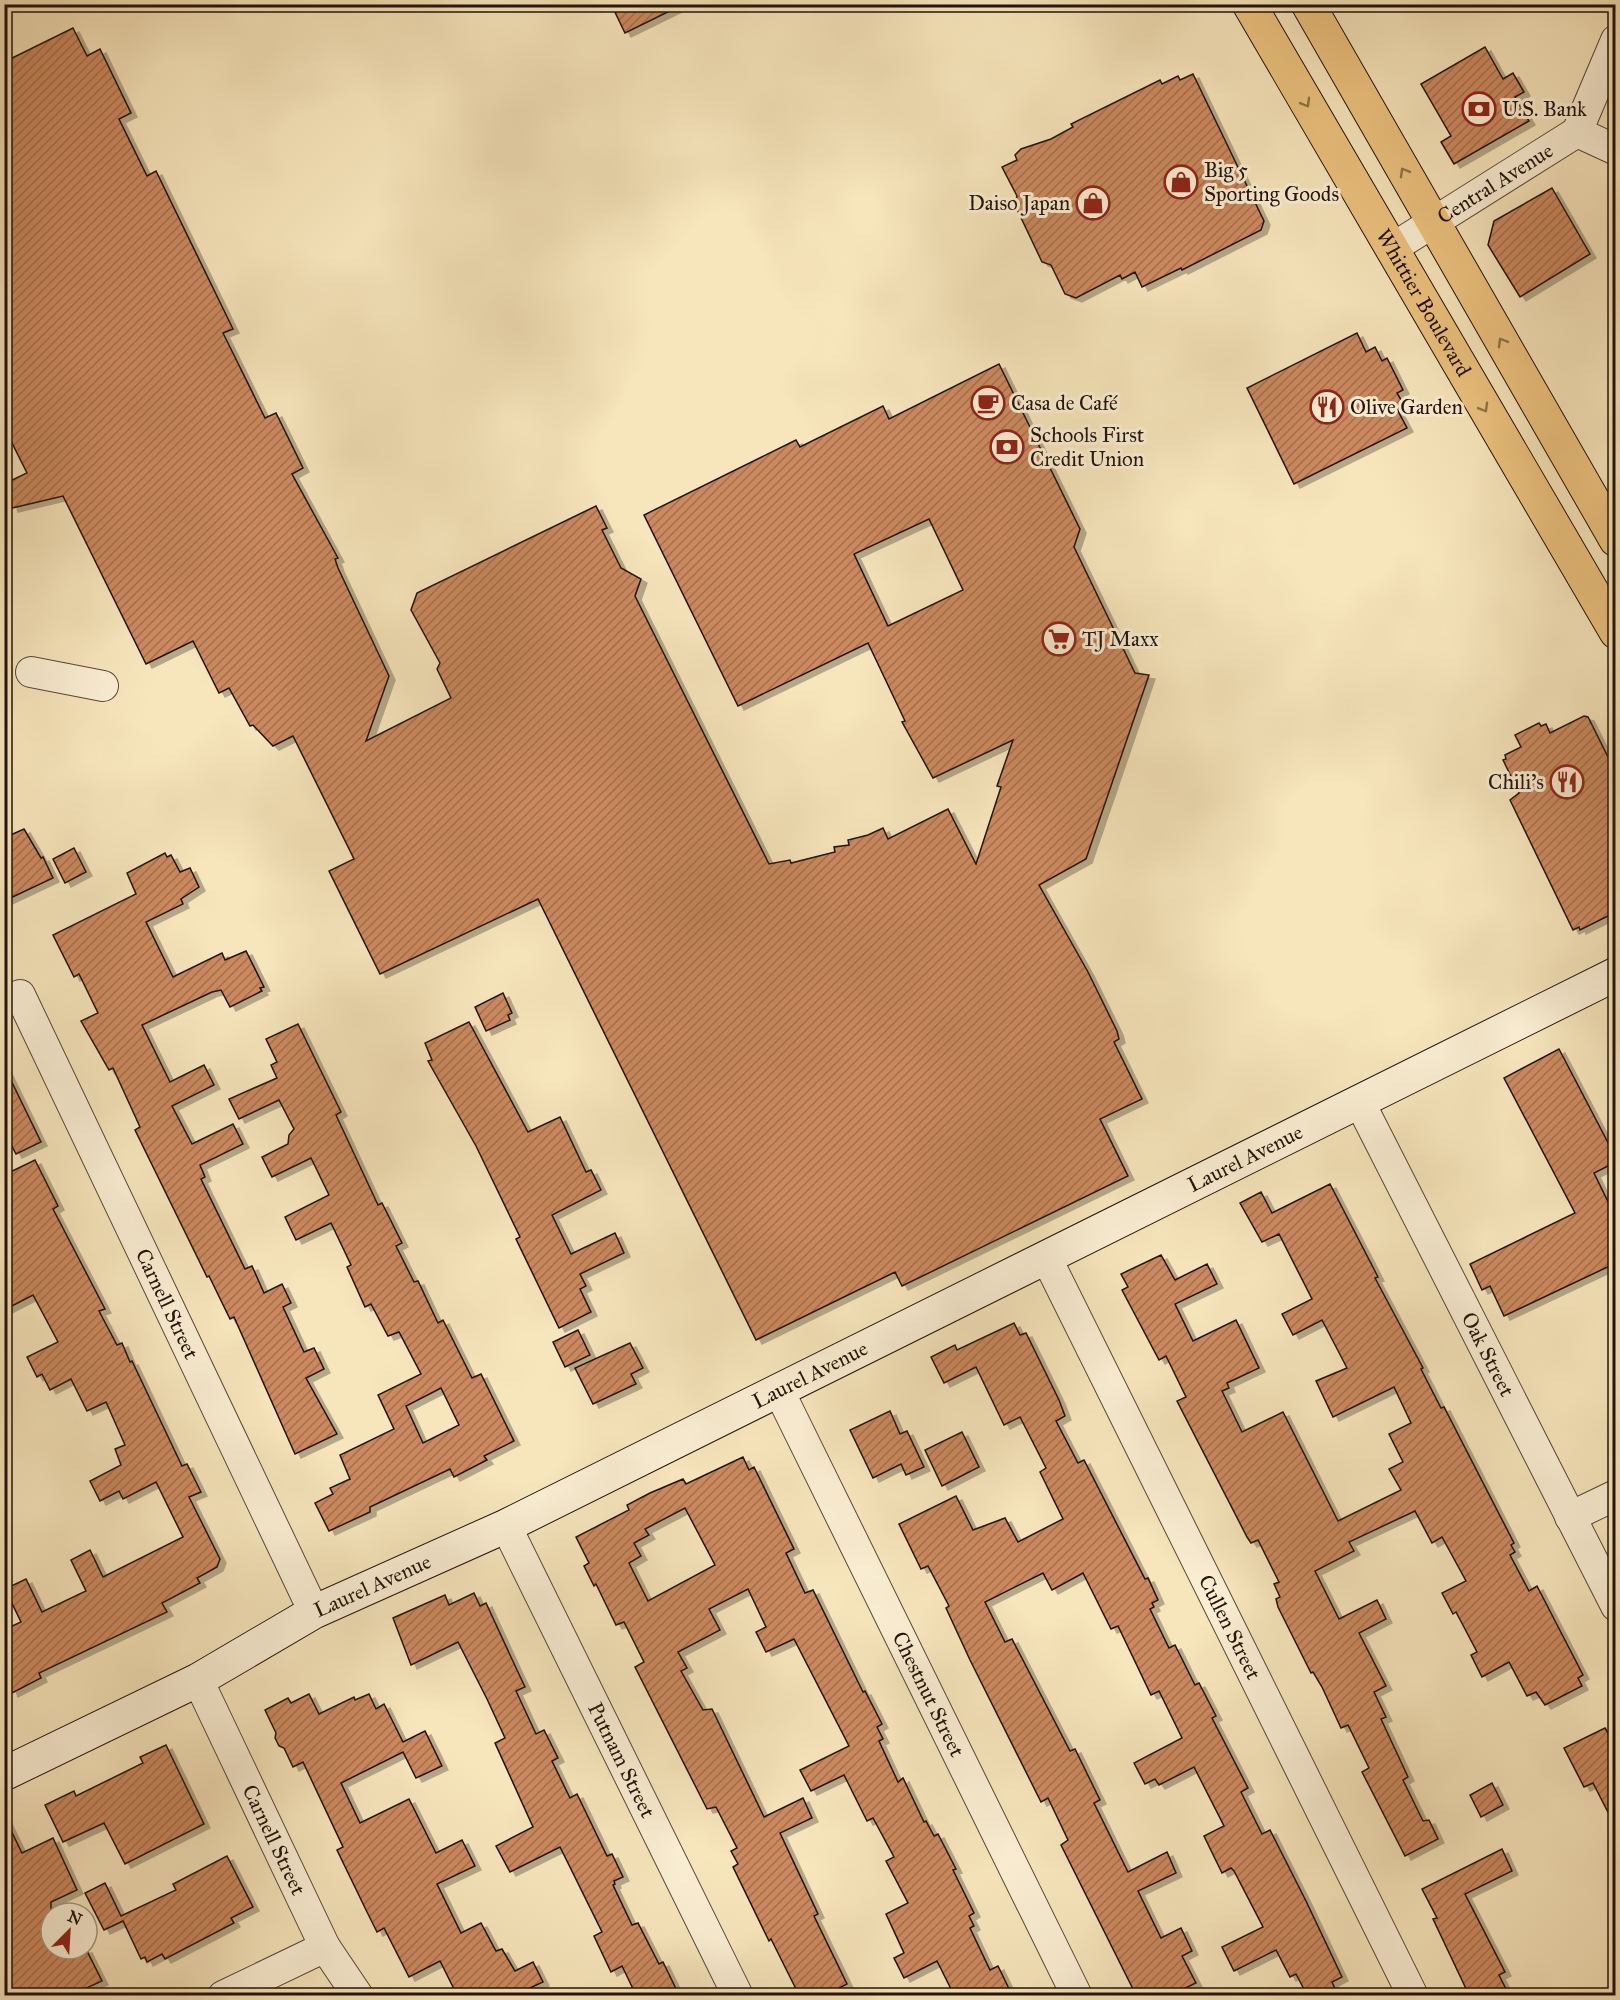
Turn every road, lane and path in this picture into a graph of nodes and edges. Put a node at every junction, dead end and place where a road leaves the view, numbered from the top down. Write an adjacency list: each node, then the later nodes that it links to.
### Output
1 (1249, 4): 7 (main road, Whittier Boulevard, one-way to 7)
2 (1308, 4): 6 (main road, one-way to 2)
3 (1616, 40): 4 (street, Central Avenue)
4 (1577, 132): 5 (street); 6 (street, Central Avenue)
5 (1616, 150)
6 (1433, 223): 7 (street, Central Avenue); 8 (main road, one-way to 6)
7 (1391, 249): 9 (main road, Whittier Boulevard, one-way to 9)
8 (1616, 540)
9 (1616, 632)
10 (31, 672): 11 (street)
11 (103, 686)
12 (1616, 974): 14 (street, Laurel Avenue)
13 (12, 999): 21 (street, Carnell Street)
14 (1360, 1103): 15 (street, Laurel Avenue); 18 (street, Oak Street)
15 (1047, 1259): 16 (street, Laurel Avenue); 29 (street, Cullen Street)
16 (779, 1390): 19 (street, Laurel Avenue); 28 (street, Chestnut Street)
17 (1616, 1495): 18 (street)
18 (1570, 1517): 20 (street, Oak Street)
19 (506, 1526): 21 (street, Laurel Avenue); 27 (street, Putnam Street)
20 (1616, 1606)
21 (314, 1612): 22 (street, Laurel Avenue)
22 (198, 1680): 23 (street, Laurel Avenue); 24 (street, Carnell Street)
23 (4, 1774)
24 (325, 1947): 25 (street); 26 (street, Carnell Street)
25 (223, 1995)
26 (358, 1995)
27 (738, 1995)
28 (1077, 1995)
29 (1413, 1995)

